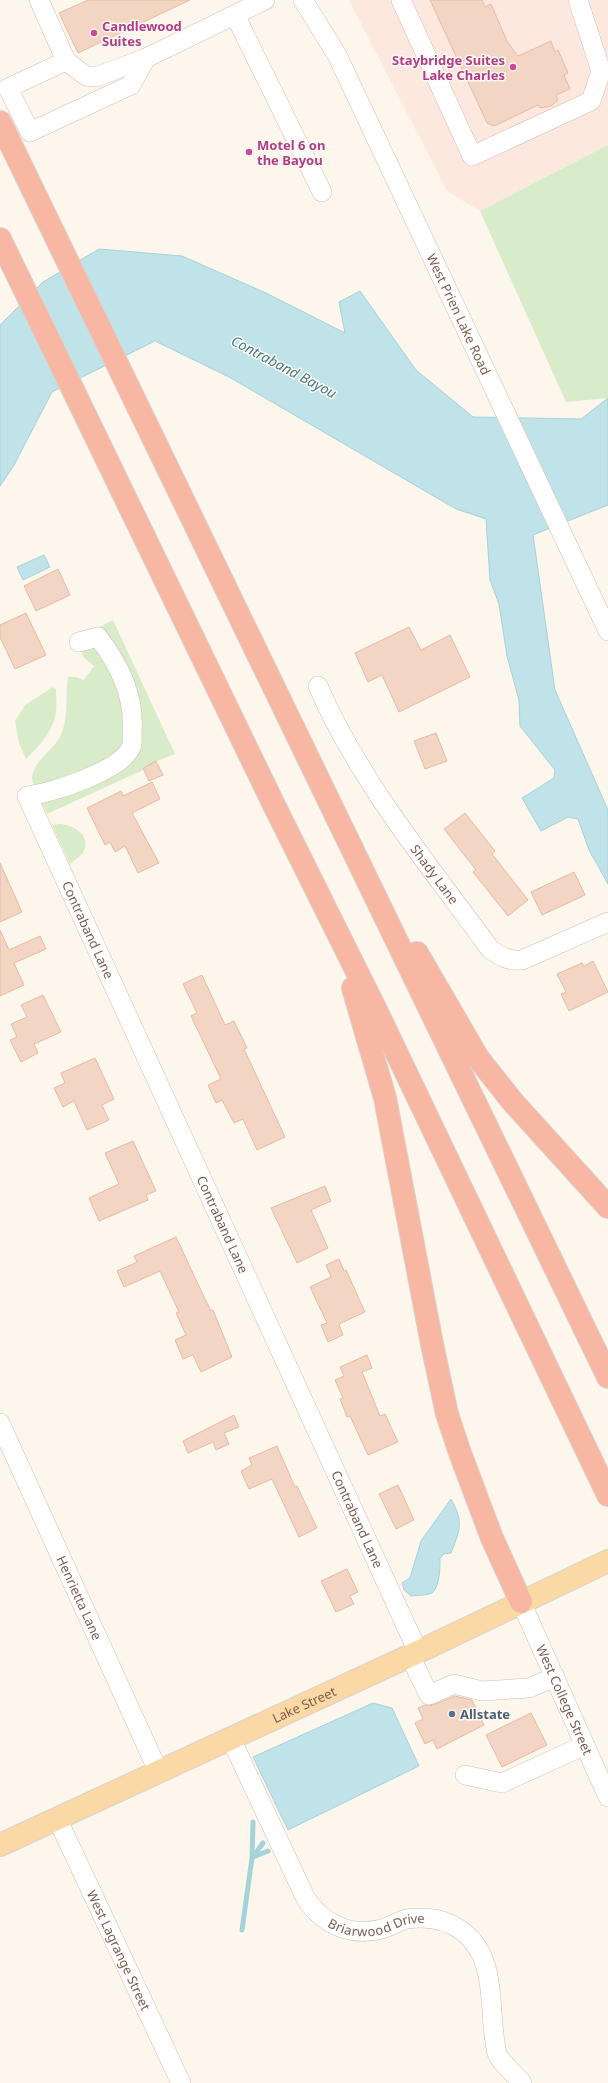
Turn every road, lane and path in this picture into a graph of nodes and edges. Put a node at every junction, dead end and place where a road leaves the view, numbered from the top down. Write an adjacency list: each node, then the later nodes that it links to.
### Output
1 (39, 0): 8 (street)
2 (265, 0): 6 (street)
3 (304, 0): 12 (street, West Prien Lake Road)
4 (401, 0): 5 (street)
5 (578, 0)
6 (234, 15): 7 (street); 10 (street)
7 (146, 58): 8 (street); 8 (street)
8 (66, 61)
9 (0, 122): 15 (highway)
10 (322, 192)
11 (0, 239): 16 (highway)
12 (608, 631)
13 (79, 642): 24 (street, Contraband Lane)
14 (318, 686): 17 (street, Shady Lane)
15 (343, 831): 18 (highway); 19 (highway)
16 (325, 907): 21 (highway); 23 (highway)
17 (608, 922)
18 (608, 1207)
19 (608, 1377)
20 (0, 1423): 28 (street, Henrietta Lane)
21 (603, 1485)
22 (608, 1561): 23 (main road, Lake Street)
23 (521, 1602): 24 (main road, Lake Street); 25 (street, West College Street)
24 (414, 1654): 25 (street, Contraband Lane); 26 (main road, Lake Street)
25 (555, 1677): 27 (street, West College Street)
26 (231, 1739): 28 (main road, Lake Street); 34 (street, Briarwood Drive)
27 (585, 1745): 29 (street); 30 (street, West College Street)
28 (159, 1773): 31 (main road, Lake Street)
29 (465, 1775)
30 (608, 1797)
31 (57, 1818): 32 (main road, Lake Street); 33 (street, West Lagrange Street)
32 (0, 1845)
33 (181, 2083)
34 (522, 2083)

